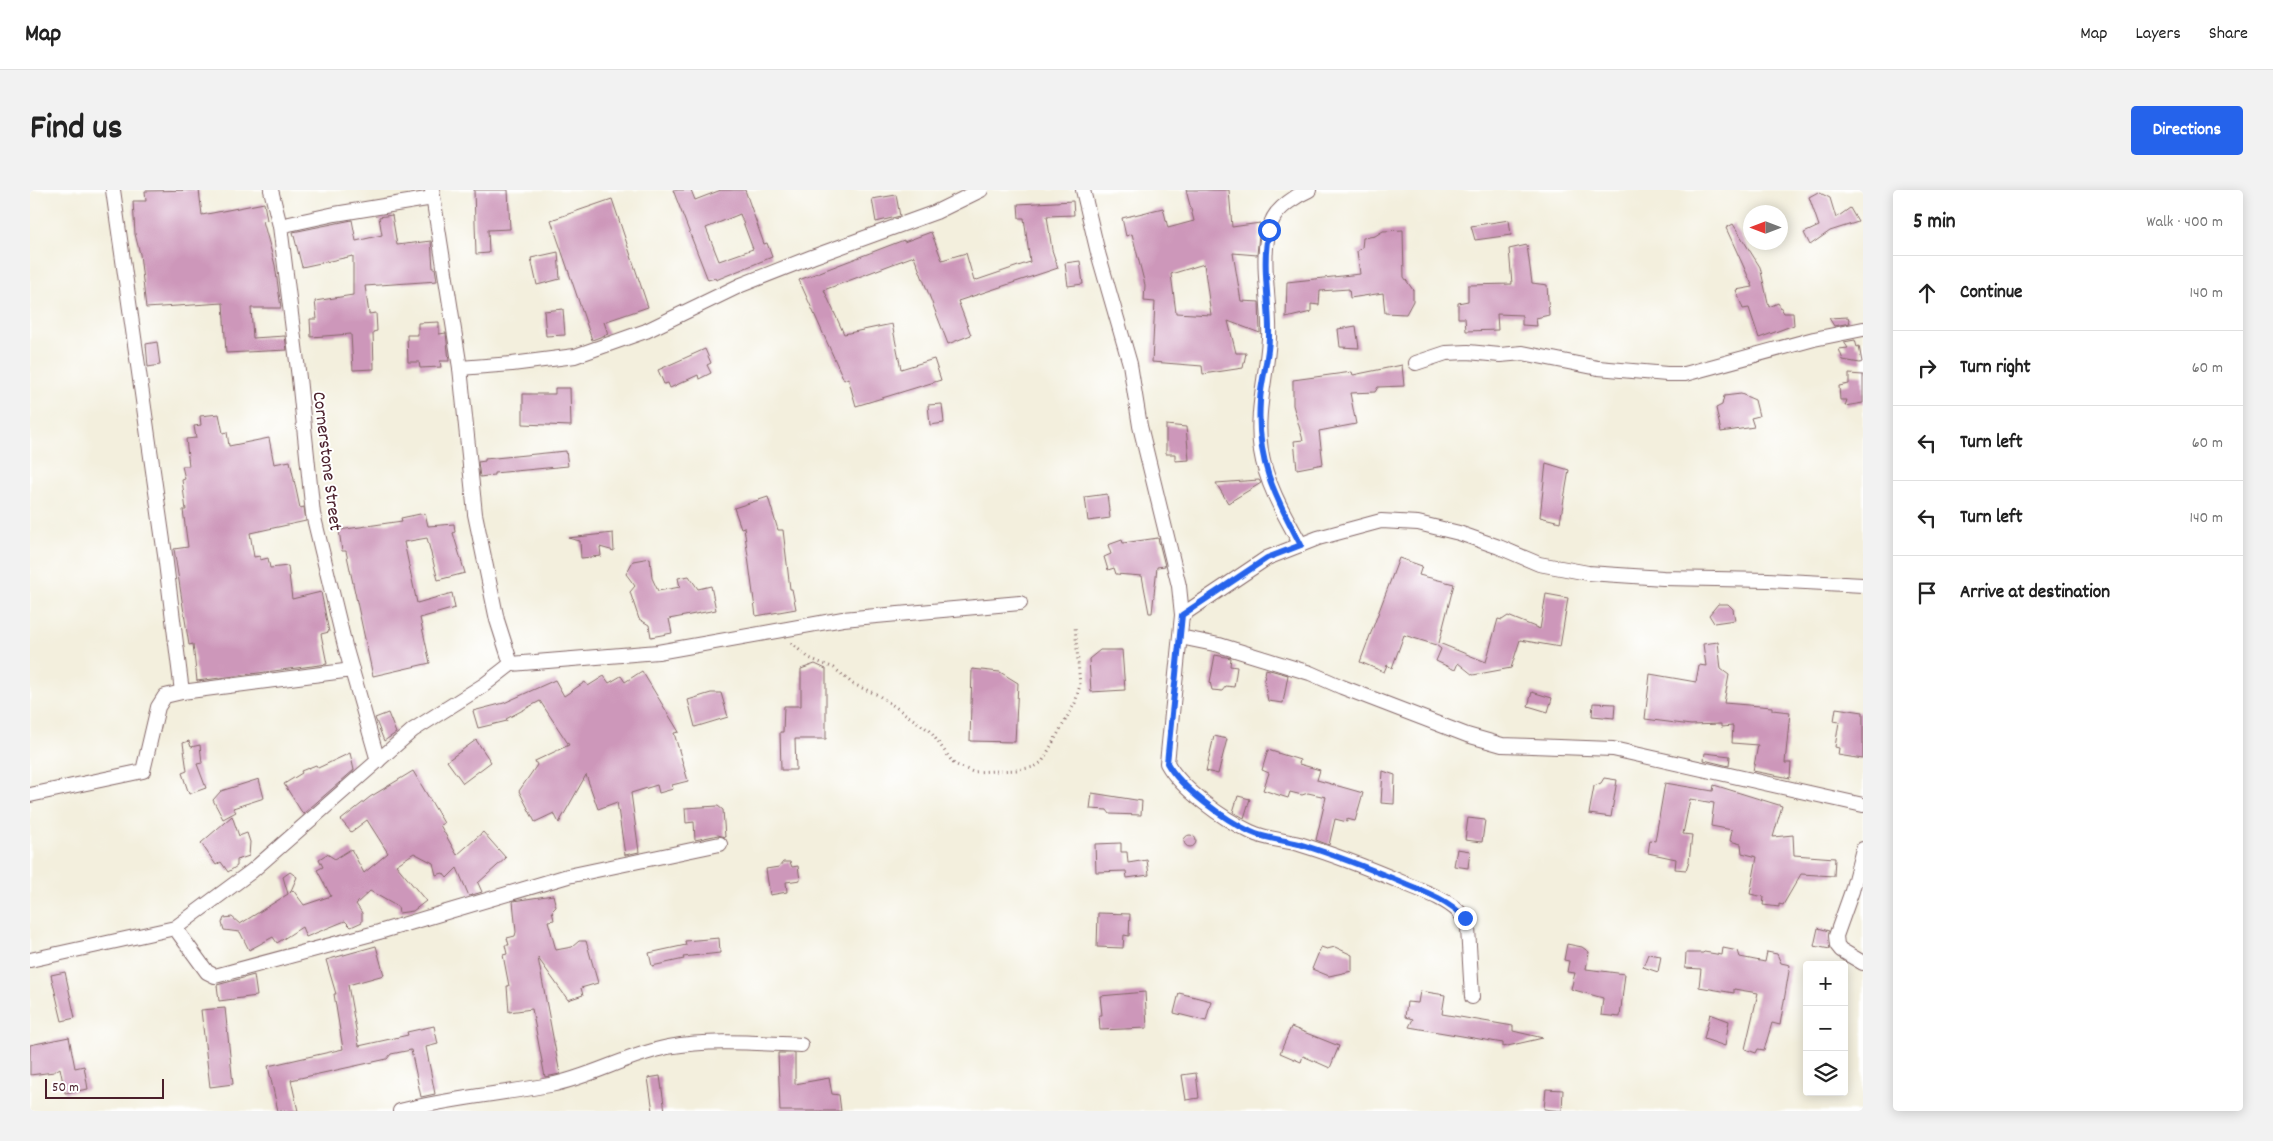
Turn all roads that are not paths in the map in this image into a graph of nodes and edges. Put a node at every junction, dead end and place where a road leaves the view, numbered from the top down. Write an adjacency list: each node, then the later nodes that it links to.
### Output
1 (113, 190): 18 (street)
2 (272, 190): 7 (street, Cornerstone Street)
3 (1083, 190): 14 (street)
4 (1309, 190): 11 (street)
5 (978, 191): 10 (street)
6 (432, 194): 7 (street); 10 (street)
7 (280, 226): 17 (street, Cornerstone Street)
8 (1863, 329): 9 (street)
9 (1416, 363)
10 (460, 368): 16 (street)
11 (1301, 545): 12 (street); 14 (street)
12 (1863, 585)
13 (1020, 603): 16 (street)
14 (1182, 615): 15 (street)
15 (1180, 637): 21 (street); 27 (street)
16 (511, 664): 19 (street)
17 (352, 670): 18 (street); 19 (street, Cornerstone Street)
18 (182, 692): 20 (street)
19 (378, 761): 24 (street)
20 (30, 795)
21 (1863, 805)
22 (720, 844): 24 (street)
23 (1863, 849): 26 (street)
24 (174, 928): 25 (street)
25 (30, 960)
26 (1863, 963)
27 (1472, 996)
28 (800, 1045): 29 (street)
29 (400, 1111)

